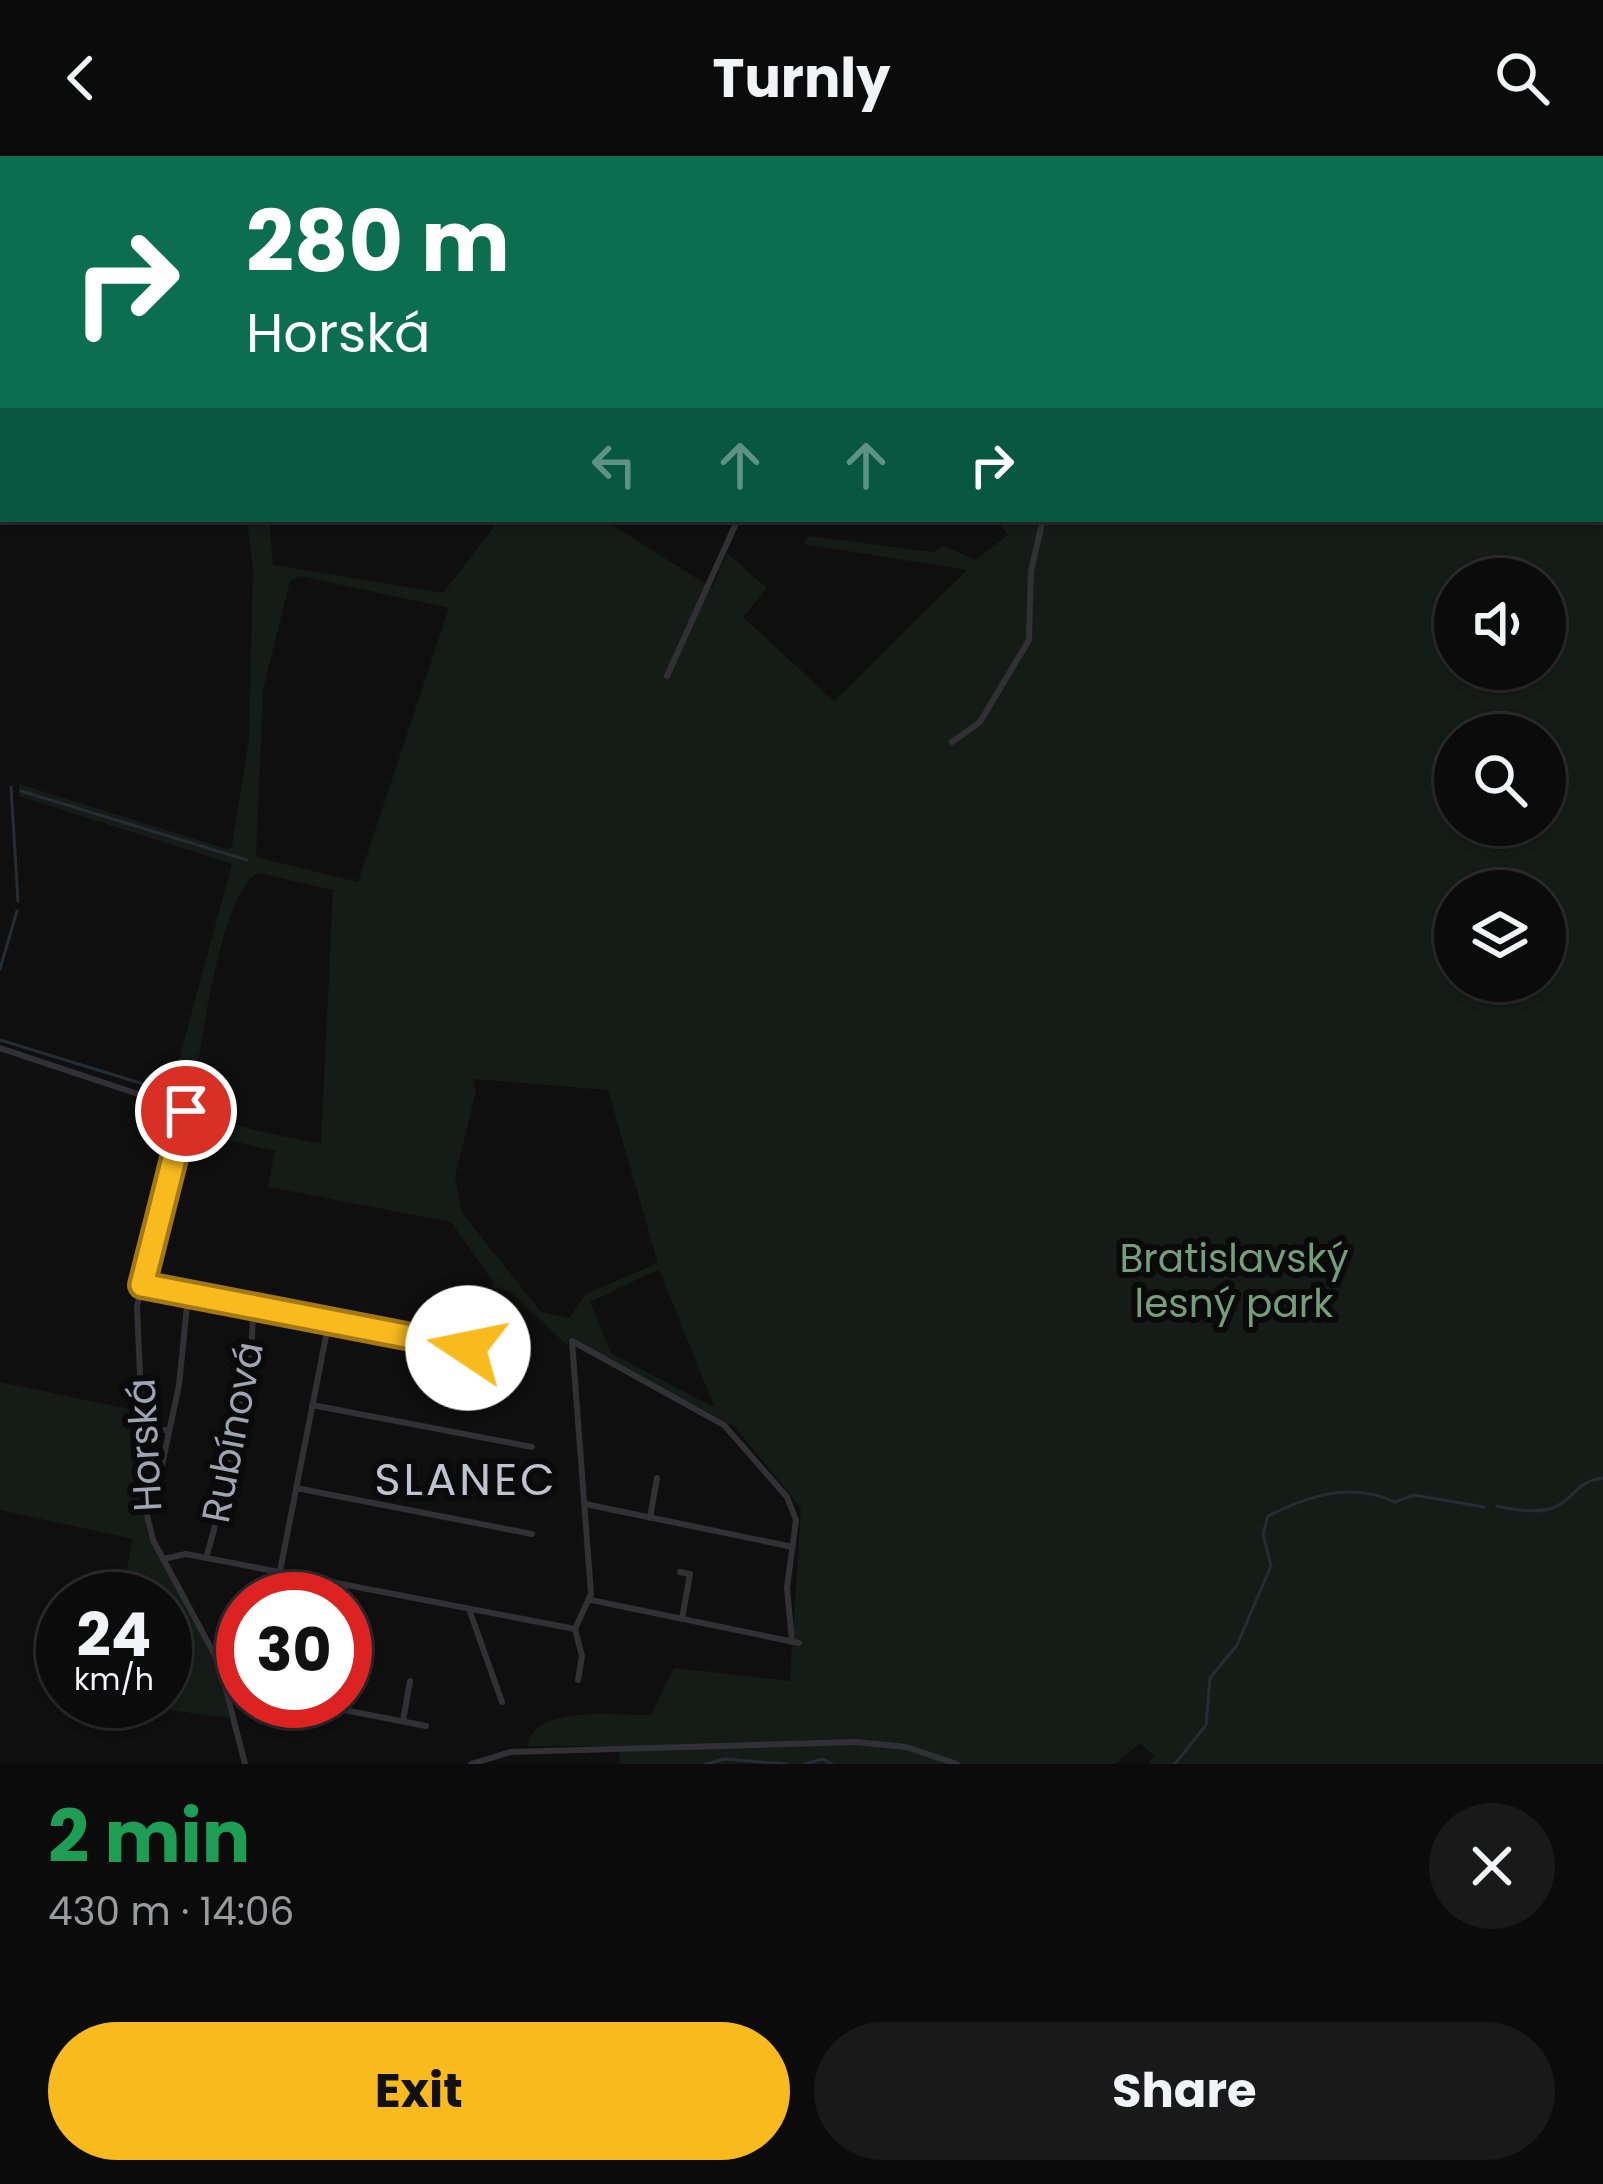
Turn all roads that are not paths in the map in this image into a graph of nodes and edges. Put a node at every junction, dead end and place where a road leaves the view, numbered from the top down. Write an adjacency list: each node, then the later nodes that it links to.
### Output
1 (737, 522): 3 (street)
2 (1042, 522): 4 (street)
3 (667, 676)
4 (952, 742)
5 (0, 1048): 6 (street, Horská)
6 (142, 1285): 7 (street); 13 (street, Horská)
7 (189, 1294): 8 (street); 12 (street)
8 (253, 1306): 9 (street); 22 (street, Rubínová)
9 (329, 1322): 10 (street); 11 (street)
10 (514, 1357)
11 (312, 1405): 14 (street); 17 (street)
12 (168, 1430): 13 (street); 15 (street)
13 (143, 1431): 23 (street, Horská)
14 (532, 1448)
15 (160, 1475)
16 (657, 1478): 19 (street)
17 (296, 1488): 20 (street); 24 (street)
18 (585, 1504): 19 (street); 21 (street); 27 (street)
19 (650, 1518): 21 (street)
20 (532, 1534)
21 (793, 1547): 29 (street)
22 (206, 1558): 23 (street); 24 (street)
23 (163, 1559): 37 (street, Horská)
24 (280, 1572)
25 (680, 1573): 29 (street)
26 (372, 1590): 28 (street)
27 (591, 1600): 29 (street); 30 (street)
28 (468, 1608): 30 (street); 33 (street)
29 (682, 1619)
30 (575, 1629): 31 (street)
31 (578, 1680)
32 (410, 1681): 35 (street)
33 (502, 1702)
34 (372, 1713): 35 (street)
35 (403, 1721): 36 (street)
36 (426, 1726)
37 (244, 1764)
38 (471, 1764): 39 (street)
39 (956, 1764)

